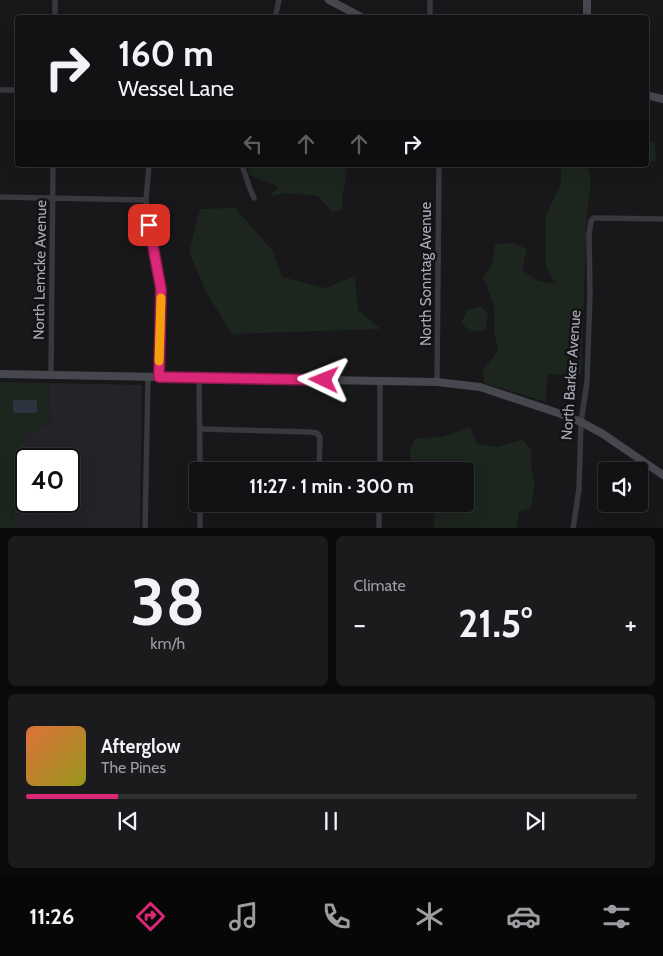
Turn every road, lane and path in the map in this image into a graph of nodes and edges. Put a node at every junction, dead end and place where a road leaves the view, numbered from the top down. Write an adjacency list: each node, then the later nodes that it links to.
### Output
1 (55, 0): 6 (street)
2 (279, 0): 7 (street)
3 (329, 0): 8 (street)
4 (430, 0): 9 (street)
5 (587, 0): 10 (street)
6 (55, 15)
7 (276, 15)
8 (357, 15)
9 (430, 15)
10 (587, 15)
11 (0, 90): 12 (street)
12 (15, 90)
13 (649, 96): 14 (street)
14 (663, 99)
15 (53, 167): 20 (street, North Lemcke Avenue)
16 (149, 167): 22 (street)
17 (243, 167): 21 (street)
18 (439, 167): 30 (street, North Sonntag Avenue)
19 (0, 197): 20 (street)
20 (53, 198): 22 (street); 25 (street, North Lemcke Avenue)
21 (254, 198)
22 (146, 200): 27 (street)
23 (663, 218): 31 (street, North Barker Avenue)
24 (0, 374): 25 (street)
25 (51, 375): 26 (street)
26 (148, 377): 27 (street); 39 (street)
27 (159, 377): 28 (street)
28 (199, 378): 29 (street); 32 (street)
29 (380, 381): 30 (street); 35 (street)
30 (437, 382): 31 (street)
31 (581, 422): 36 (street); 42 (street, North Barker Avenue)
32 (200, 430): 33 (street); 34 (street)
33 (200, 462)
34 (319, 462)
35 (380, 462)
36 (663, 475)
37 (200, 512): 40 (street)
38 (379, 512): 41 (street)
39 (145, 528)
40 (200, 528)
41 (379, 528)
42 (573, 528)

